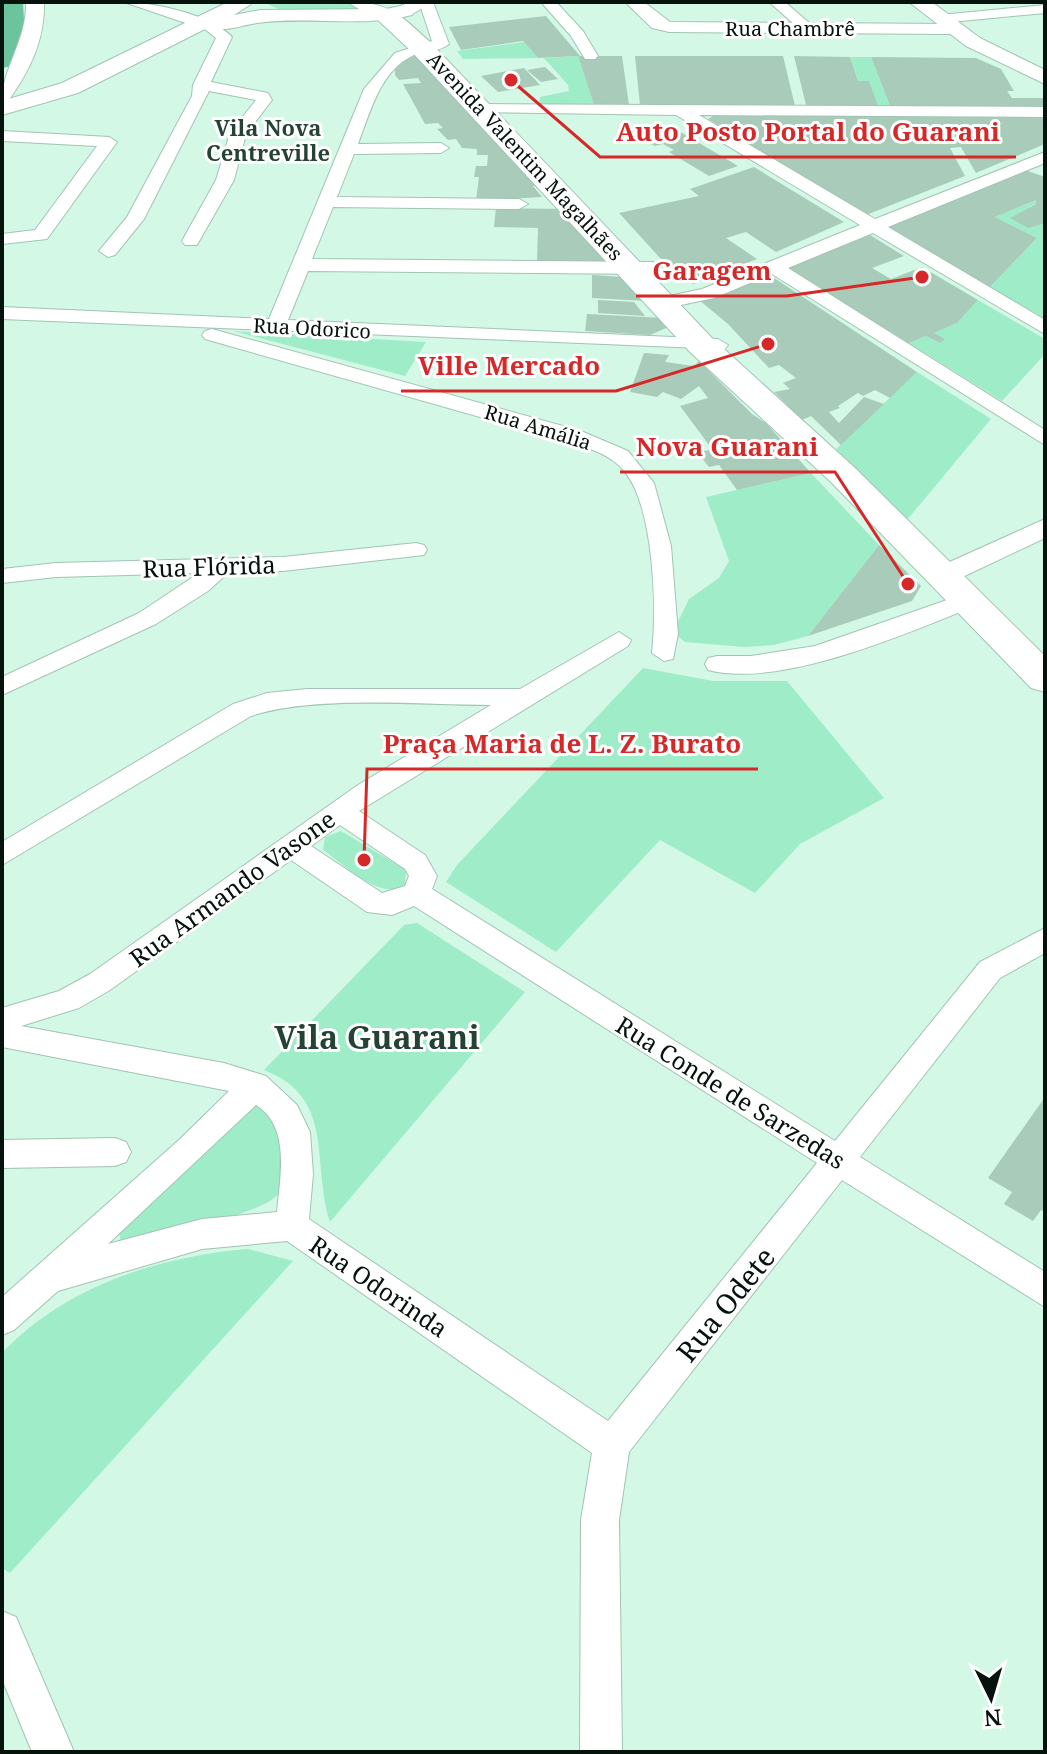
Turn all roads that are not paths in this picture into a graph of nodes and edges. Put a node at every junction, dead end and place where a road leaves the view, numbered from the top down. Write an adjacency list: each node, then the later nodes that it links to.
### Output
1 (35, 2): 20 (street)
2 (131, 2): 14 (street)
3 (244, 2): 14 (main road)
4 (251, 2): 12 (main road)
5 (358, 2): 10 (main road, Avenida Valentim Magalhães)
6 (548, 2): 17 (street)
7 (634, 2): 15 (street, Rua Chambrê)
8 (776, 2): 15 (street)
9 (919, 2): 13 (main road)
10 (405, 7): 12 (main road); 16 (main road, Avenida Valentim Magalhães); 16 (street)
11 (1045, 9): 13 (street)
12 (272, 15): 14 (main road)
13 (947, 24): 15 (street, Rua Chambrê); 18 (main road)
14 (202, 25): 19 (street); 21 (main road)
15 (807, 28)
16 (431, 45): 22 (main road, Avenida Valentim Magalhães); 27 (street)
17 (590, 56)
18 (1045, 78)
19 (201, 85): 33 (street); 34 (street)
20 (2, 96)
21 (2, 108)
22 (492, 109): 23 (street); 37 (main road, Avenida Valentim Magalhães)
23 (679, 109): 24 (street); 31 (street)
24 (1045, 112)
25 (2, 136): 32 (street)
26 (441, 148): 27 (street)
27 (351, 149): 29 (street)
28 (1042, 161): 31 (street)
29 (329, 202): 30 (street); 35 (street)
30 (519, 204)
31 (873, 227): 36 (street); 42 (street)
32 (2, 239)
33 (191, 241)
34 (108, 251)
35 (302, 265): 37 (street); 41 (street)
36 (774, 267): 38 (street); 44 (street)
37 (642, 268): 38 (main road, Avenida Valentim Magalhães)
38 (672, 302): 43 (main road, Avenida Valentim Magalhães)
39 (2, 313): 40 (street, Rua Odorico)
40 (161, 320): 41 (street, Rua Odorico); 51 (street, Rua Amália)
41 (276, 326): 43 (street, Rua Odorico)
42 (1045, 328)
43 (709, 345): 49 (main road, Avenida Valentim Magalhães)
44 (1045, 439)
45 (1045, 527): 49 (street)
46 (416, 550): 47 (street, Rua Flórida)
47 (219, 568): 48 (street, Rua Flórida); 54 (street)
48 (2, 576)
49 (956, 588): 52 (street); 53 (main road, Avenida Valentim Magalhães)
50 (619, 640): 55 (street, Rua Armando Vasone)
51 (664, 653)
52 (717, 664)
53 (1045, 679)
54 (2, 687)
55 (524, 697): 56 (street, Rua Armando Vasone); 58 (street)
56 (339, 811): 57 (street, Rua Armando Vasone); 59 (street)
57 (291, 846): 59 (street); 61 (street, Rua Armando Vasone)
58 (2, 855)
59 (416, 893): 66 (street, Rua Conde de Sarzedas)
60 (1045, 939): 66 (street, Rua Odete)
61 (2, 1020)
62 (2, 1035): 63 (street, Rua Odorinda)
63 (255, 1085): 67 (street, Rua Odorinda); 68 (street)
64 (115, 1152): 65 (street)
65 (2, 1154)
66 (839, 1161): 69 (street, Rua Conde de Sarzedas); 71 (street, Rua Odete)
67 (292, 1226): 68 (street); 71 (street, Rua Odorinda)
68 (48, 1280): 70 (street)
69 (1045, 1291)
70 (2, 1319)
71 (612, 1445): 74 (street, Rua Odete)
72 (2, 1631): 73 (street)
73 (53, 1752)
74 (601, 1752)

